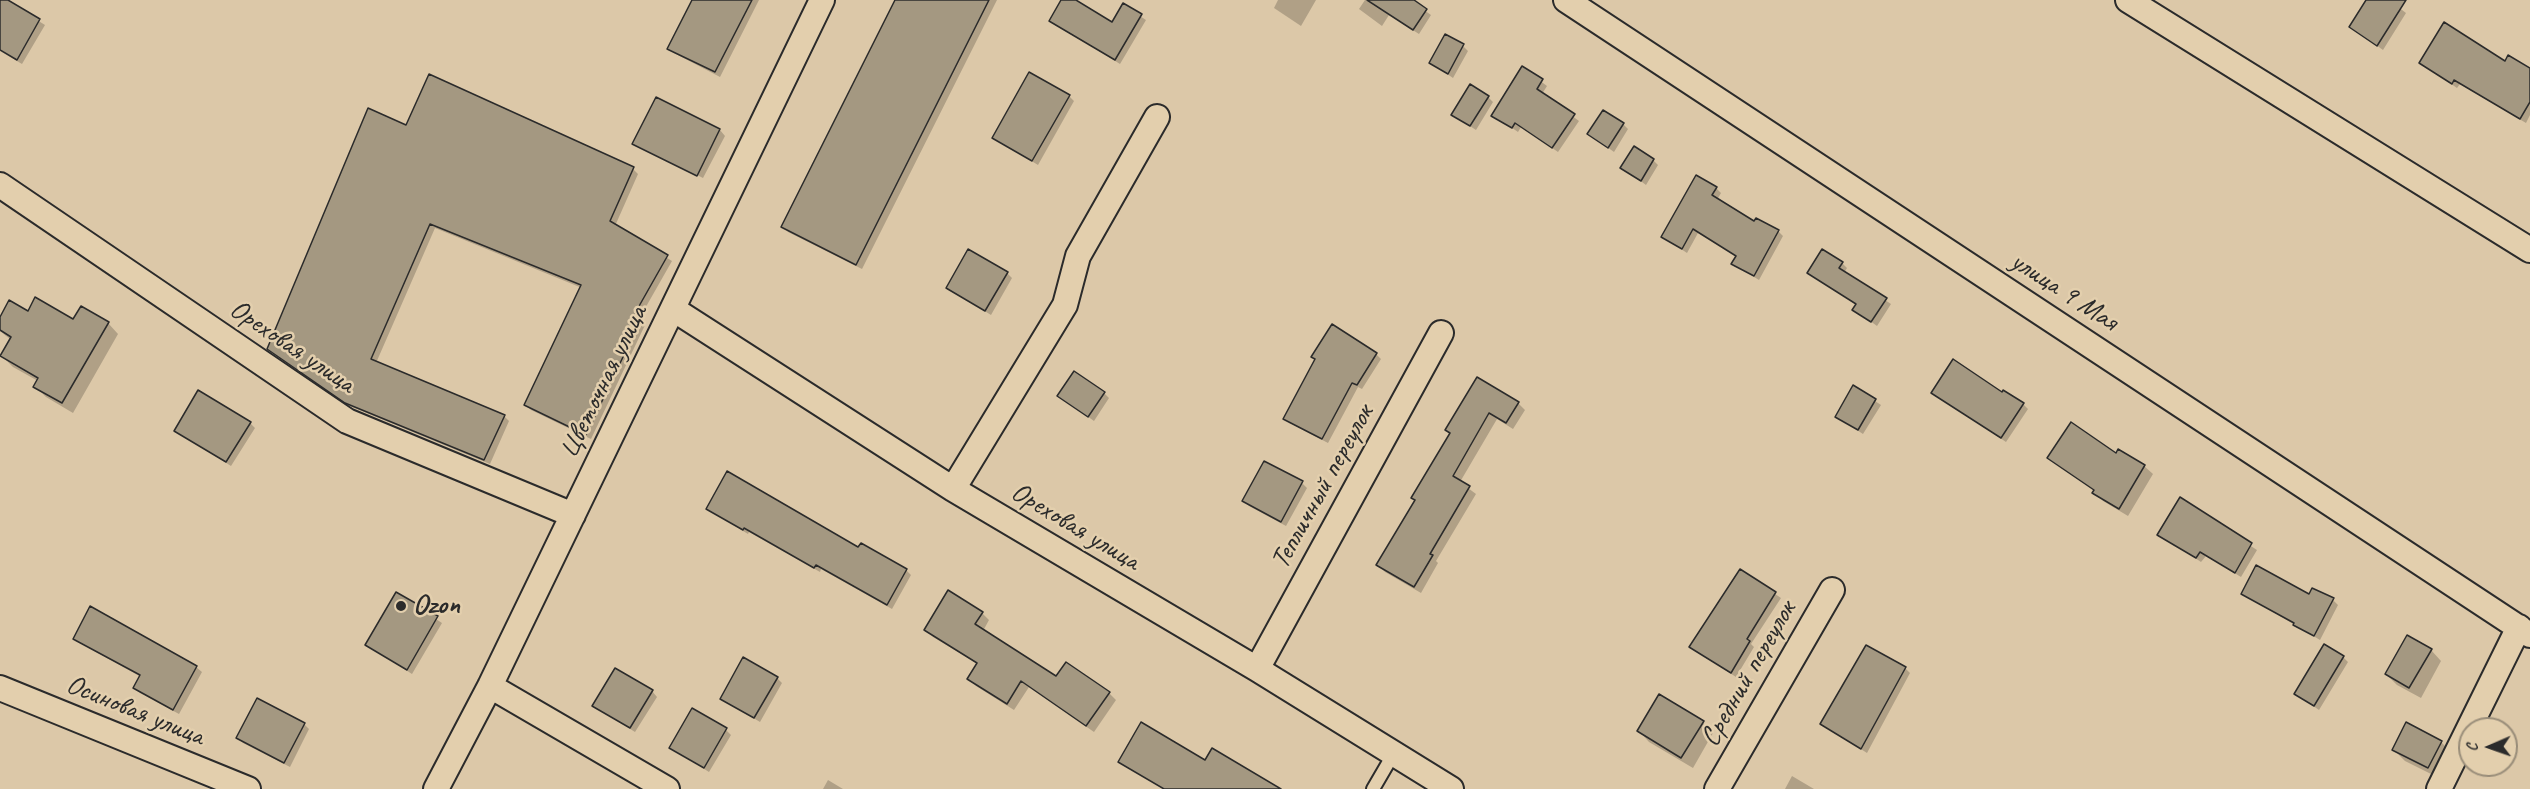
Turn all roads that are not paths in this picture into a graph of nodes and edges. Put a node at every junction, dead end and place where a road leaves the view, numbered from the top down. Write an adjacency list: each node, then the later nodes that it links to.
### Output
1 (822, 0): 7 (street, Цветочная улица)
2 (1566, 0): 12 (street, улица 9 Мая)
3 (2128, 0): 6 (street)
4 (1157, 117): 9 (street)
5 (0, 185): 10 (street, Ореховая улица)
6 (2530, 250)
7 (673, 309): 9 (street, Ореховая улица); 10 (street, Цветочная улица)
8 (1441, 333): 13 (street, Тепличный переулок)
9 (952, 489): 13 (street, Ореховая улица)
10 (573, 515): 14 (street, Цветочная улица)
11 (1832, 590): 22 (street, Средний переулок)
12 (2524, 631): 23 (street)
13 (1257, 669): 16 (street, Ореховая улица)
14 (490, 686): 18 (street, Цветочная улица); 19 (street)
15 (0, 688): 17 (street, Осиновая улица)
16 (1394, 753): 20 (lane); 21 (street, Ореховая улица)
17 (248, 789)
18 (436, 789)
19 (667, 789)
20 (1373, 789)
21 (1451, 789)
22 (1717, 789)
23 (2439, 789)

